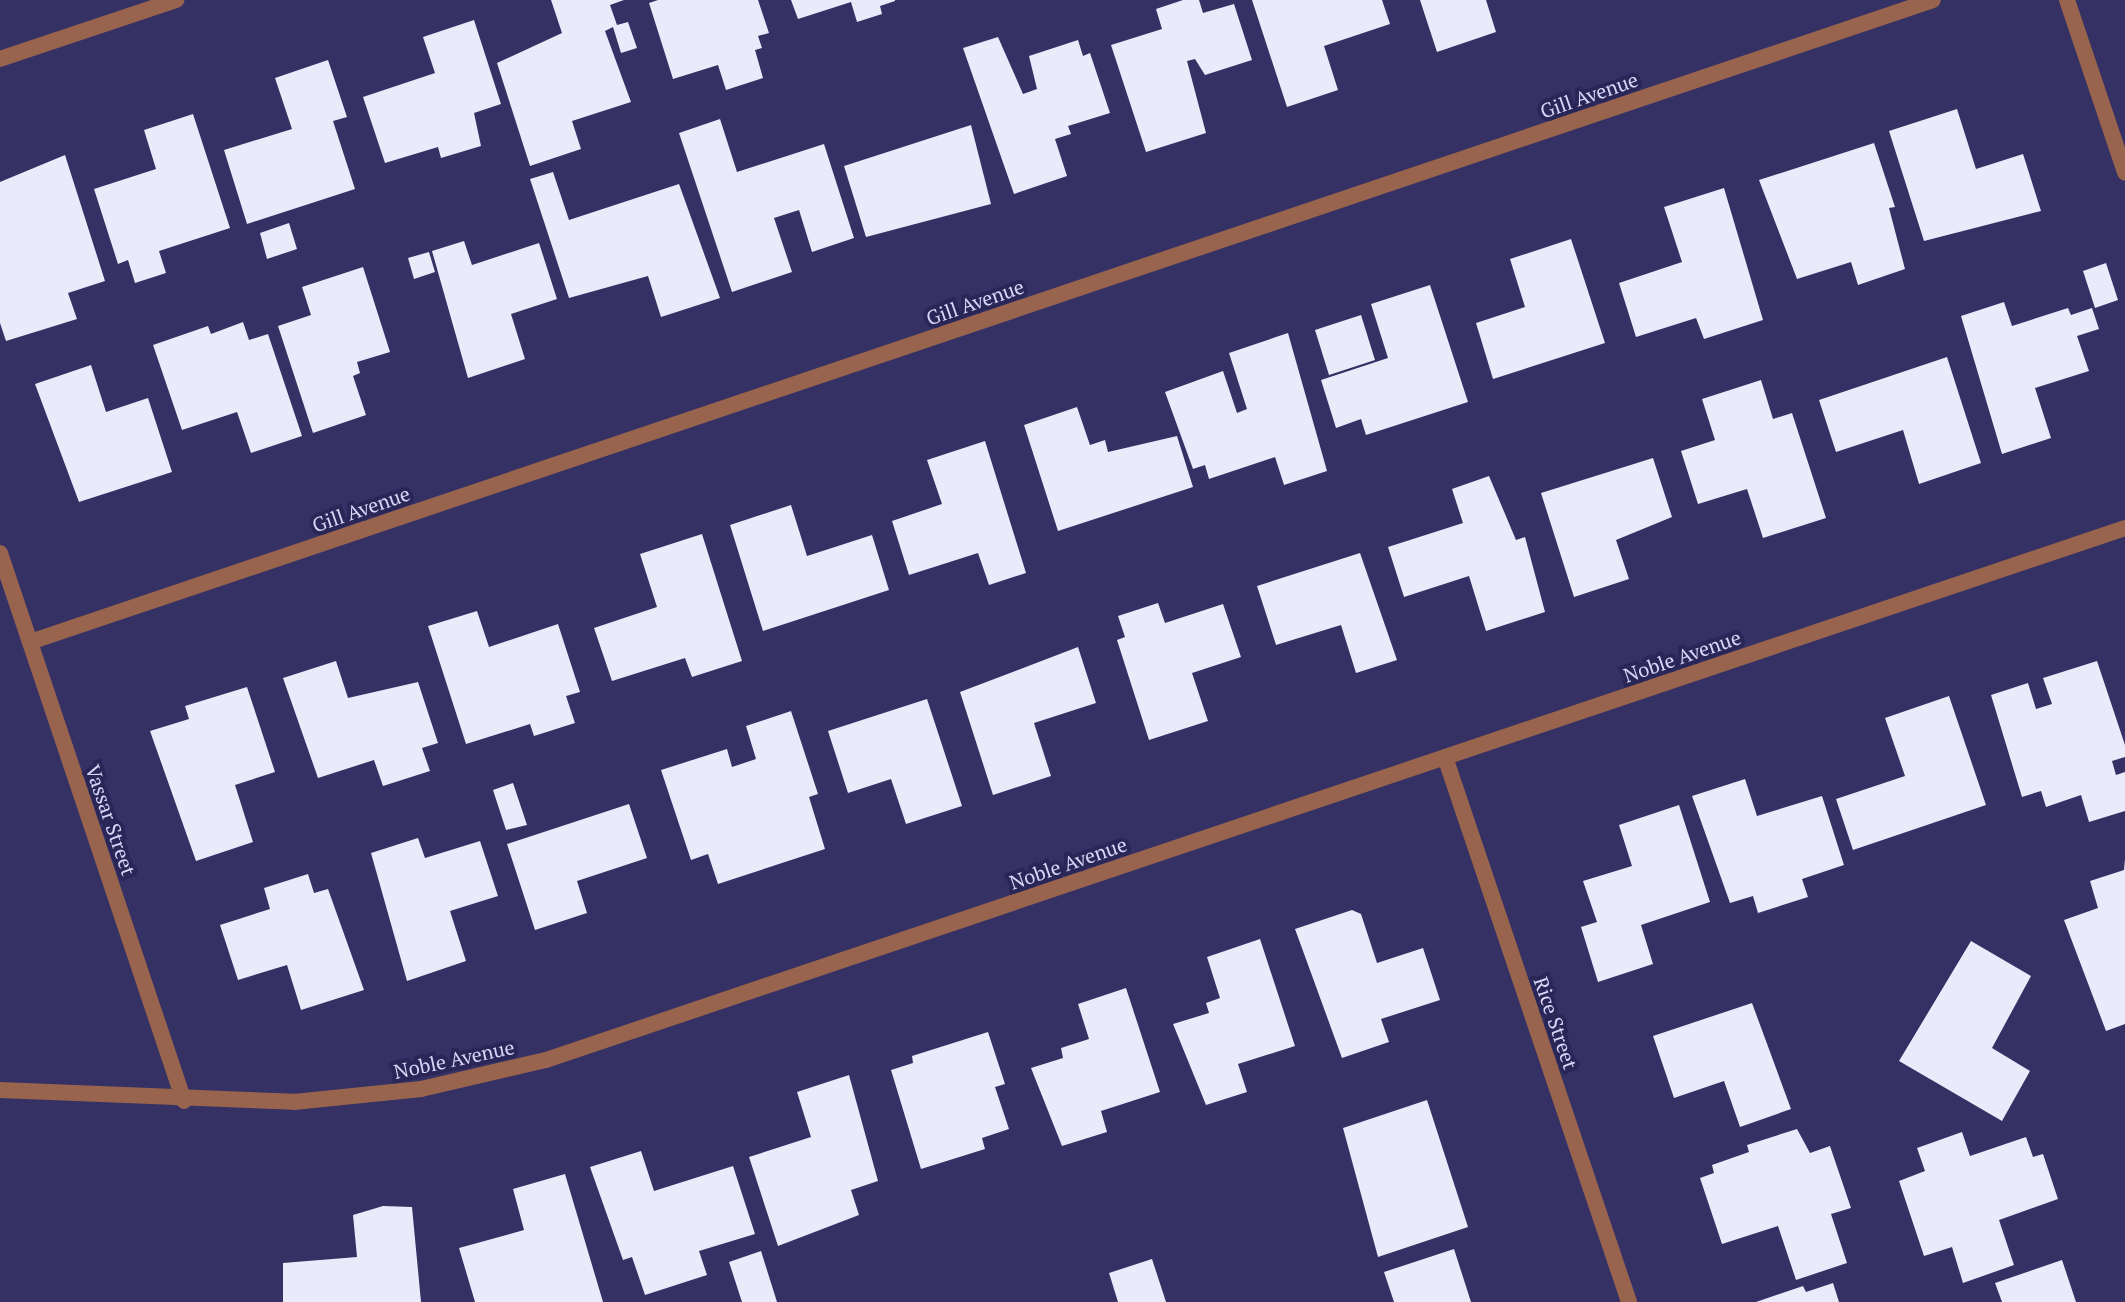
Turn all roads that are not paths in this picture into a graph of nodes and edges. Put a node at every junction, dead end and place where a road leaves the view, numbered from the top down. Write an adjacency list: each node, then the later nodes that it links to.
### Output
1 (176, 0): 4 (street)
2 (1933, 0): 8 (street, Gill Avenue)
3 (2067, 0): 5 (street)
4 (0, 59)
5 (2125, 172)
6 (2125, 528): 9 (street, Noble Avenue)
7 (0, 553): 8 (street, Vassar Street)
8 (30, 642): 11 (street, Vassar Street)
9 (1445, 757): 11 (street, Noble Avenue); 12 (street, Rice Street)
10 (0, 1090): 11 (street, Noble Avenue)
11 (184, 1101)
12 (1629, 1302)

